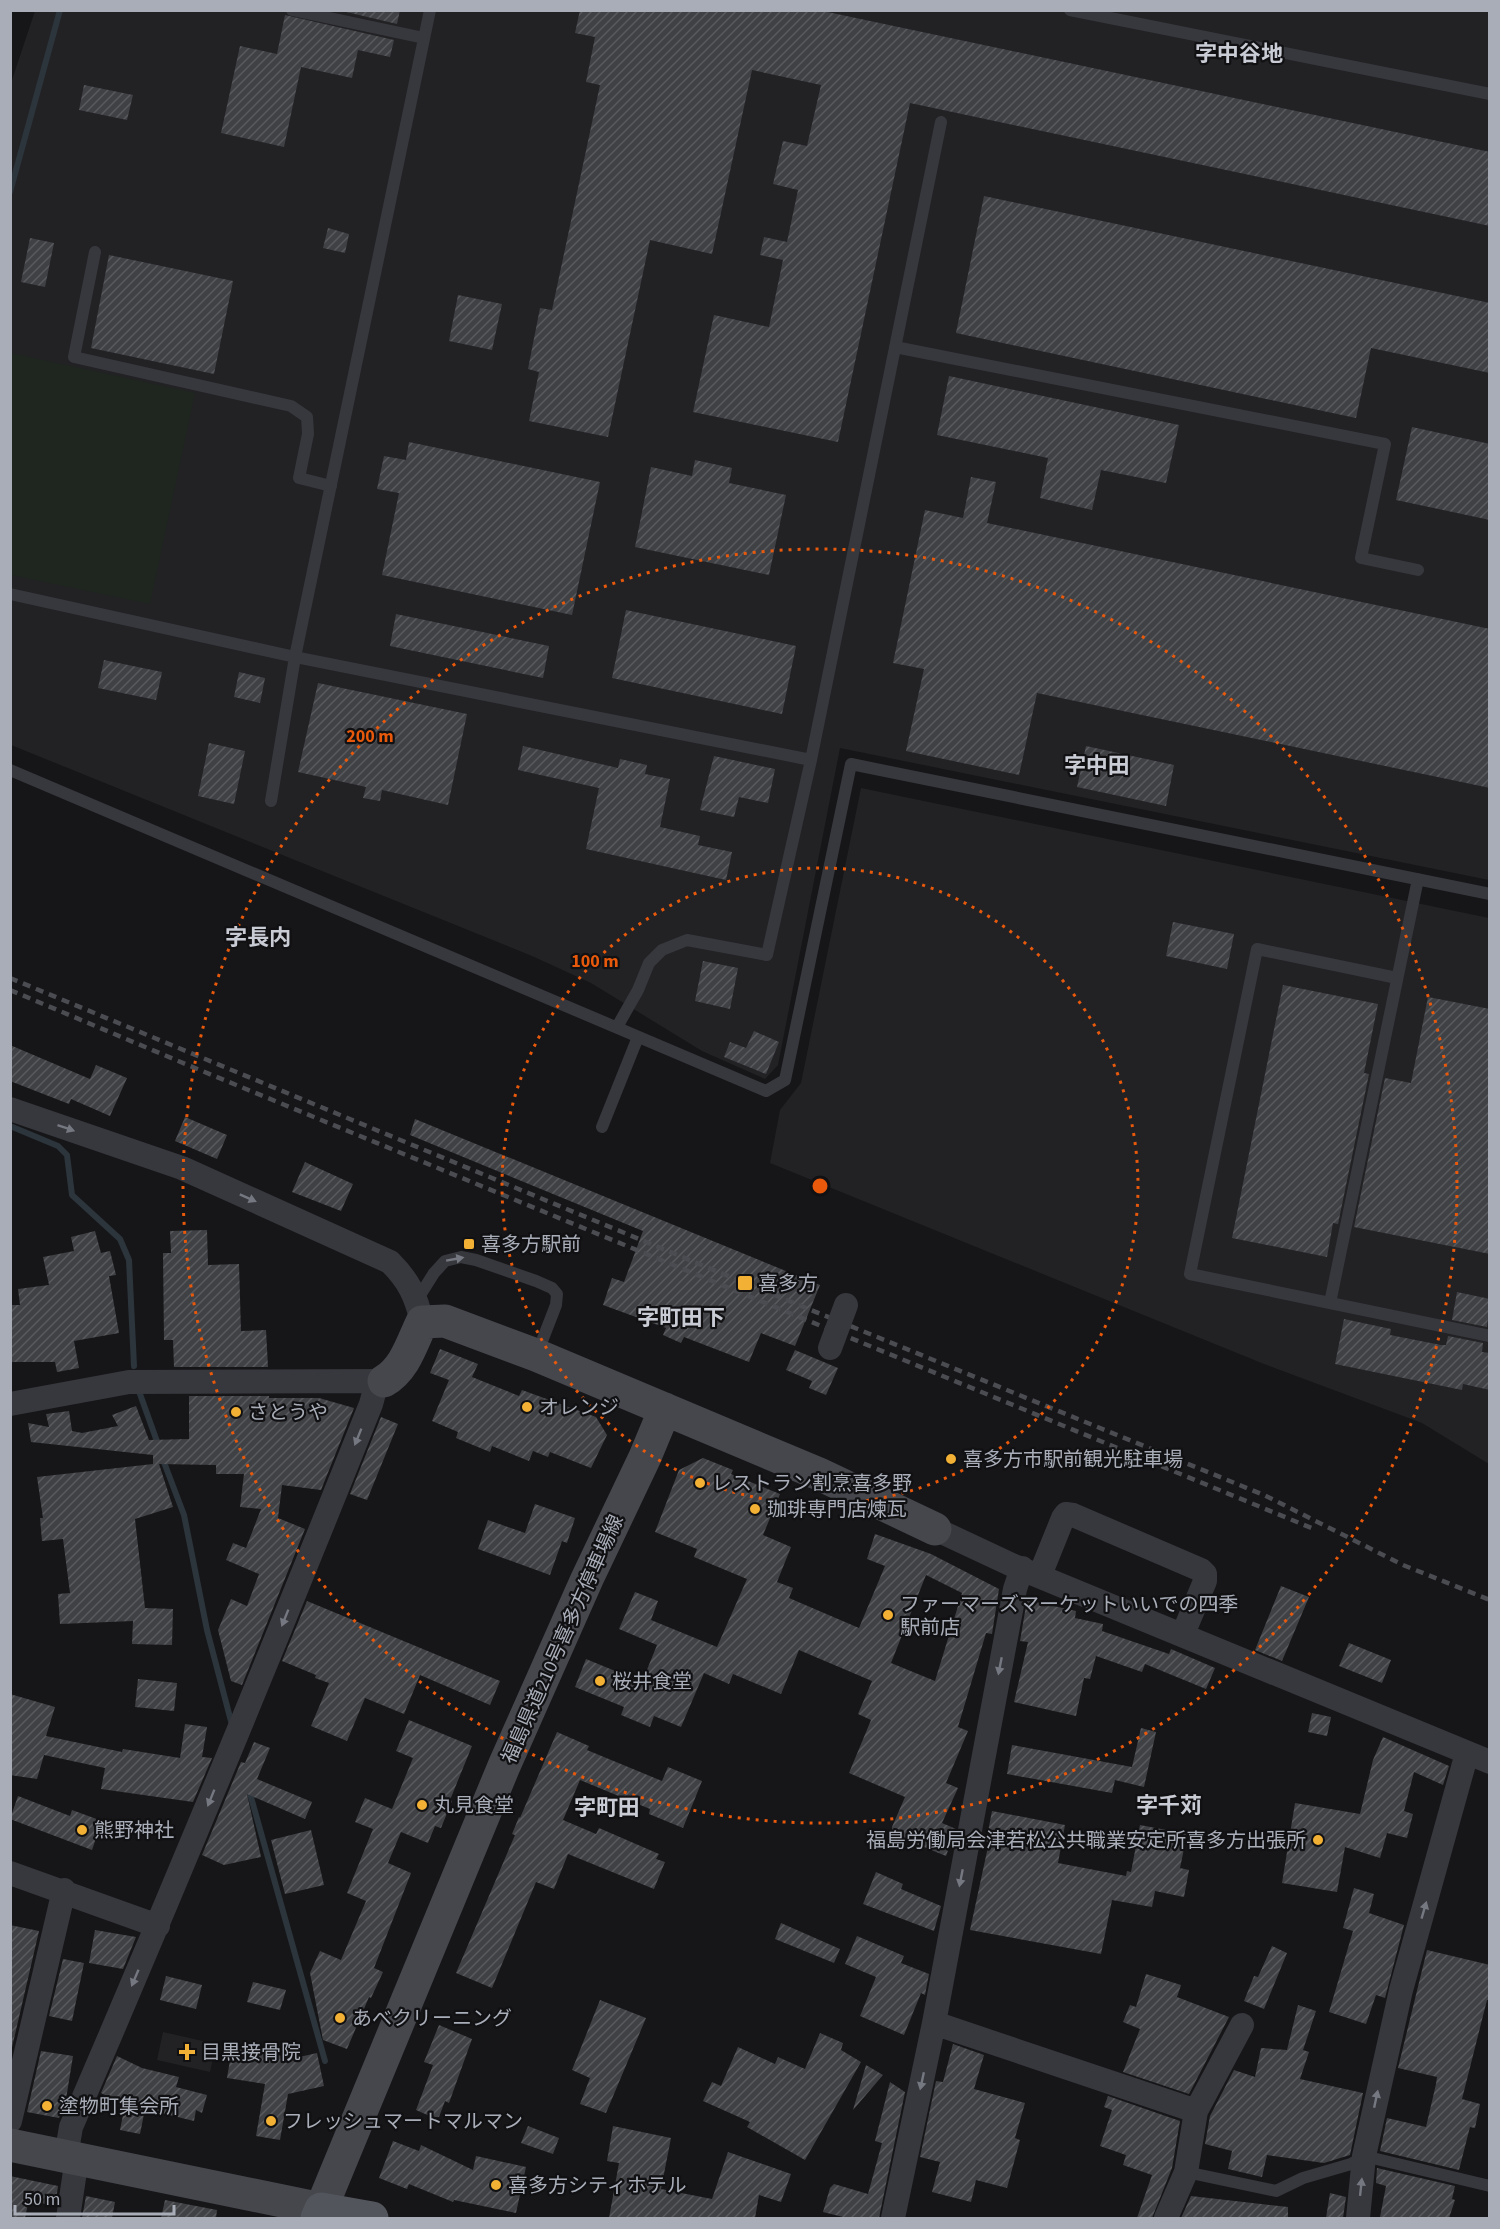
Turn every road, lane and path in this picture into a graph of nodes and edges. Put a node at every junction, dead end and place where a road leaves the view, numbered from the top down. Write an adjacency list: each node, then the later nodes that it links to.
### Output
1 (292, 10): 4 (lane)
2 (430, 10): 4 (lane)
3 (1070, 10): 5 (lane)
4 (424, 38): 9 (lane)
5 (1490, 94)
6 (941, 122): 8 (lane)
7 (95, 252): 9 (lane)
8 (895, 347): 10 (lane); 13 (lane)
9 (331, 486): 12 (lane)
10 (1418, 570)
11 (10, 594): 12 (lane)
12 (295, 657): 13 (lane); 15 (lane)
13 (811, 760): 19 (lane)
14 (10, 770): 19 (lane)
15 (271, 801)
16 (1418, 879): 17 (lane); 18 (lane); 20 (lane)
17 (1490, 894)
18 (1397, 978): 23 (lane); 23 (lane)
19 (617, 1027): 20 (lane)
20 (638, 1037): 22 (lane)
21 (10, 1109): 25 (street, one-way to 25)
22 (603, 1127)
23 (1330, 1303): 26 (lane)
24 (846, 1305): 27 (street, bridge)
25 (419, 1311): 28 (main road); 28 (lane, one-way to 28); 29 (main road)
26 (1490, 1336)
27 (830, 1348)
28 (536, 1355): 31 (main road)
29 (381, 1382): 30 (street); 39 (street, one-way to 39)
30 (10, 1404)
31 (664, 1409): 32 (main road); 49 (main road, 福島県道210号喜多方停車場線)
32 (935, 1529): 33 (street)
33 (1031, 1572): 34 (street); 34 (street); 40 (street, one-way to 40)
34 (1183, 1634): 35 (street)
35 (1467, 1753): 36 (street); 45 (street, one-way to 35)
36 (1490, 1762)
37 (10, 1873): 38 (street)
38 (64, 1890): 39 (street); 43 (street)
39 (158, 1926): 46 (street, one-way to 46)
40 (934, 2023): 42 (street); 52 (street, one-way to 52)
41 (1242, 2025): 42 (street)
42 (1197, 2111): 47 (street)
43 (10, 2121)
44 (10, 2145): 46 (main road)
45 (1364, 2156): 47 (lane); 48 (lane); 54 (street, one-way to 45)
46 (71, 2157): 49 (main road); 50 (street)
47 (1186, 2172): 53 (street)
48 (1490, 2186)
49 (319, 2214): 51 (main road)
50 (68, 2218)
51 (372, 2218)
52 (893, 2218)
53 (1166, 2218)
54 (1358, 2218)

